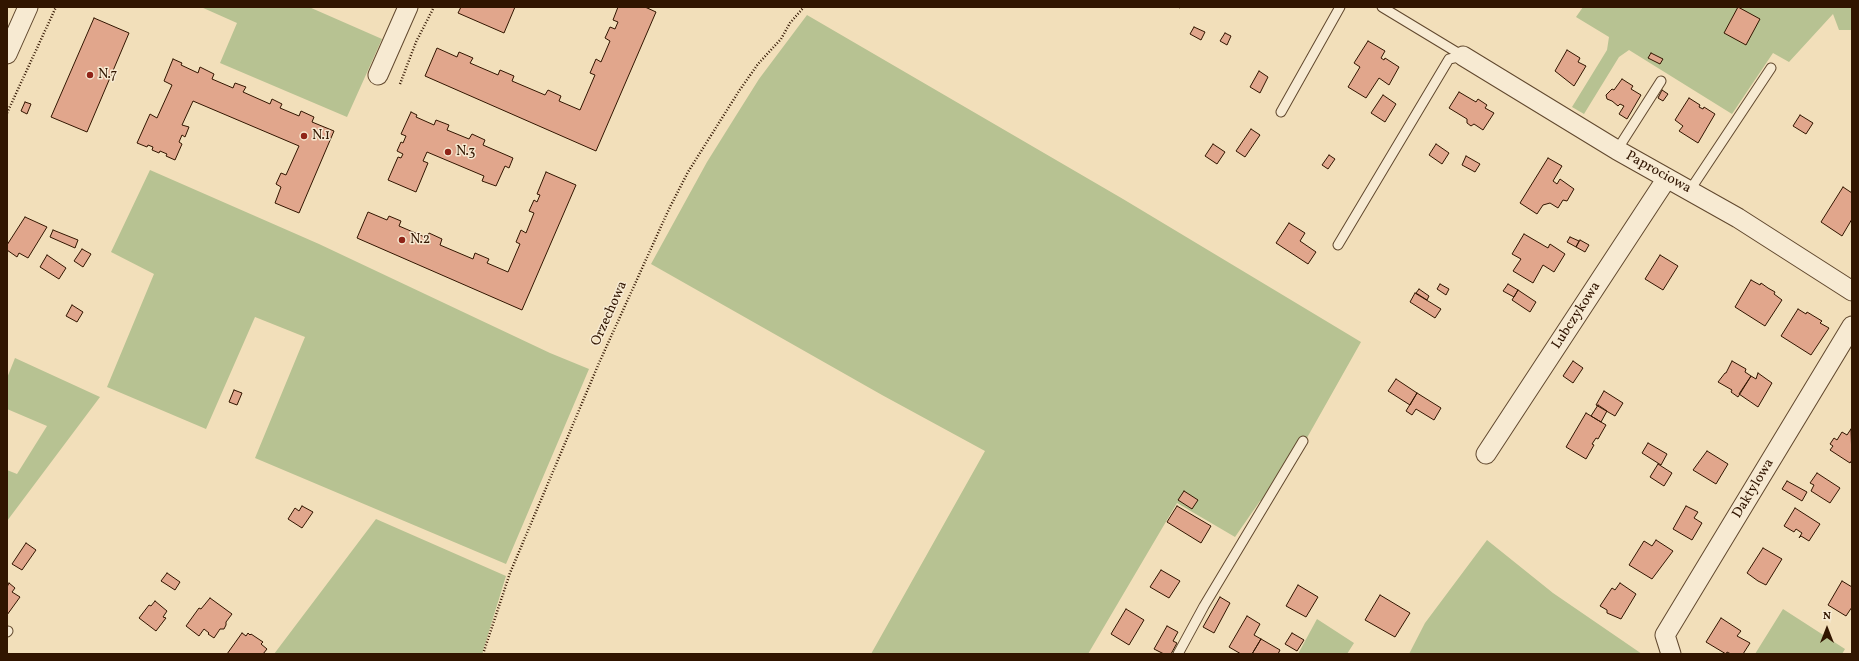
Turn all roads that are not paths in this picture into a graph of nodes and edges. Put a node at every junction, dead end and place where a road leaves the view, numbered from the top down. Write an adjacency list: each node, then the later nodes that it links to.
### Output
1 (28, 7): 5 (street)
2 (408, 7): 8 (street)
3 (1340, 7): 10 (lane)
4 (1382, 7): 6 (lane)
5 (7, 54)
6 (1463, 56): 11 (street, Paprociowa); 14 (lane)
7 (1771, 68): 13 (lane)
8 (378, 75)
9 (1661, 81): 11 (lane)
10 (1281, 112)
11 (1617, 150): 12 (street, Paprociowa)
12 (1667, 178): 13 (street, Paprociowa); 18 (street, Lubczykowa)
13 (1690, 190): 15 (street, Paprociowa)
14 (1338, 245)
15 (1852, 291)
16 (1852, 326): 20 (street, Daktylowa)
17 (1303, 441): 19 (lane)
18 (1486, 454)
19 (1178, 654)
20 (1671, 654)

